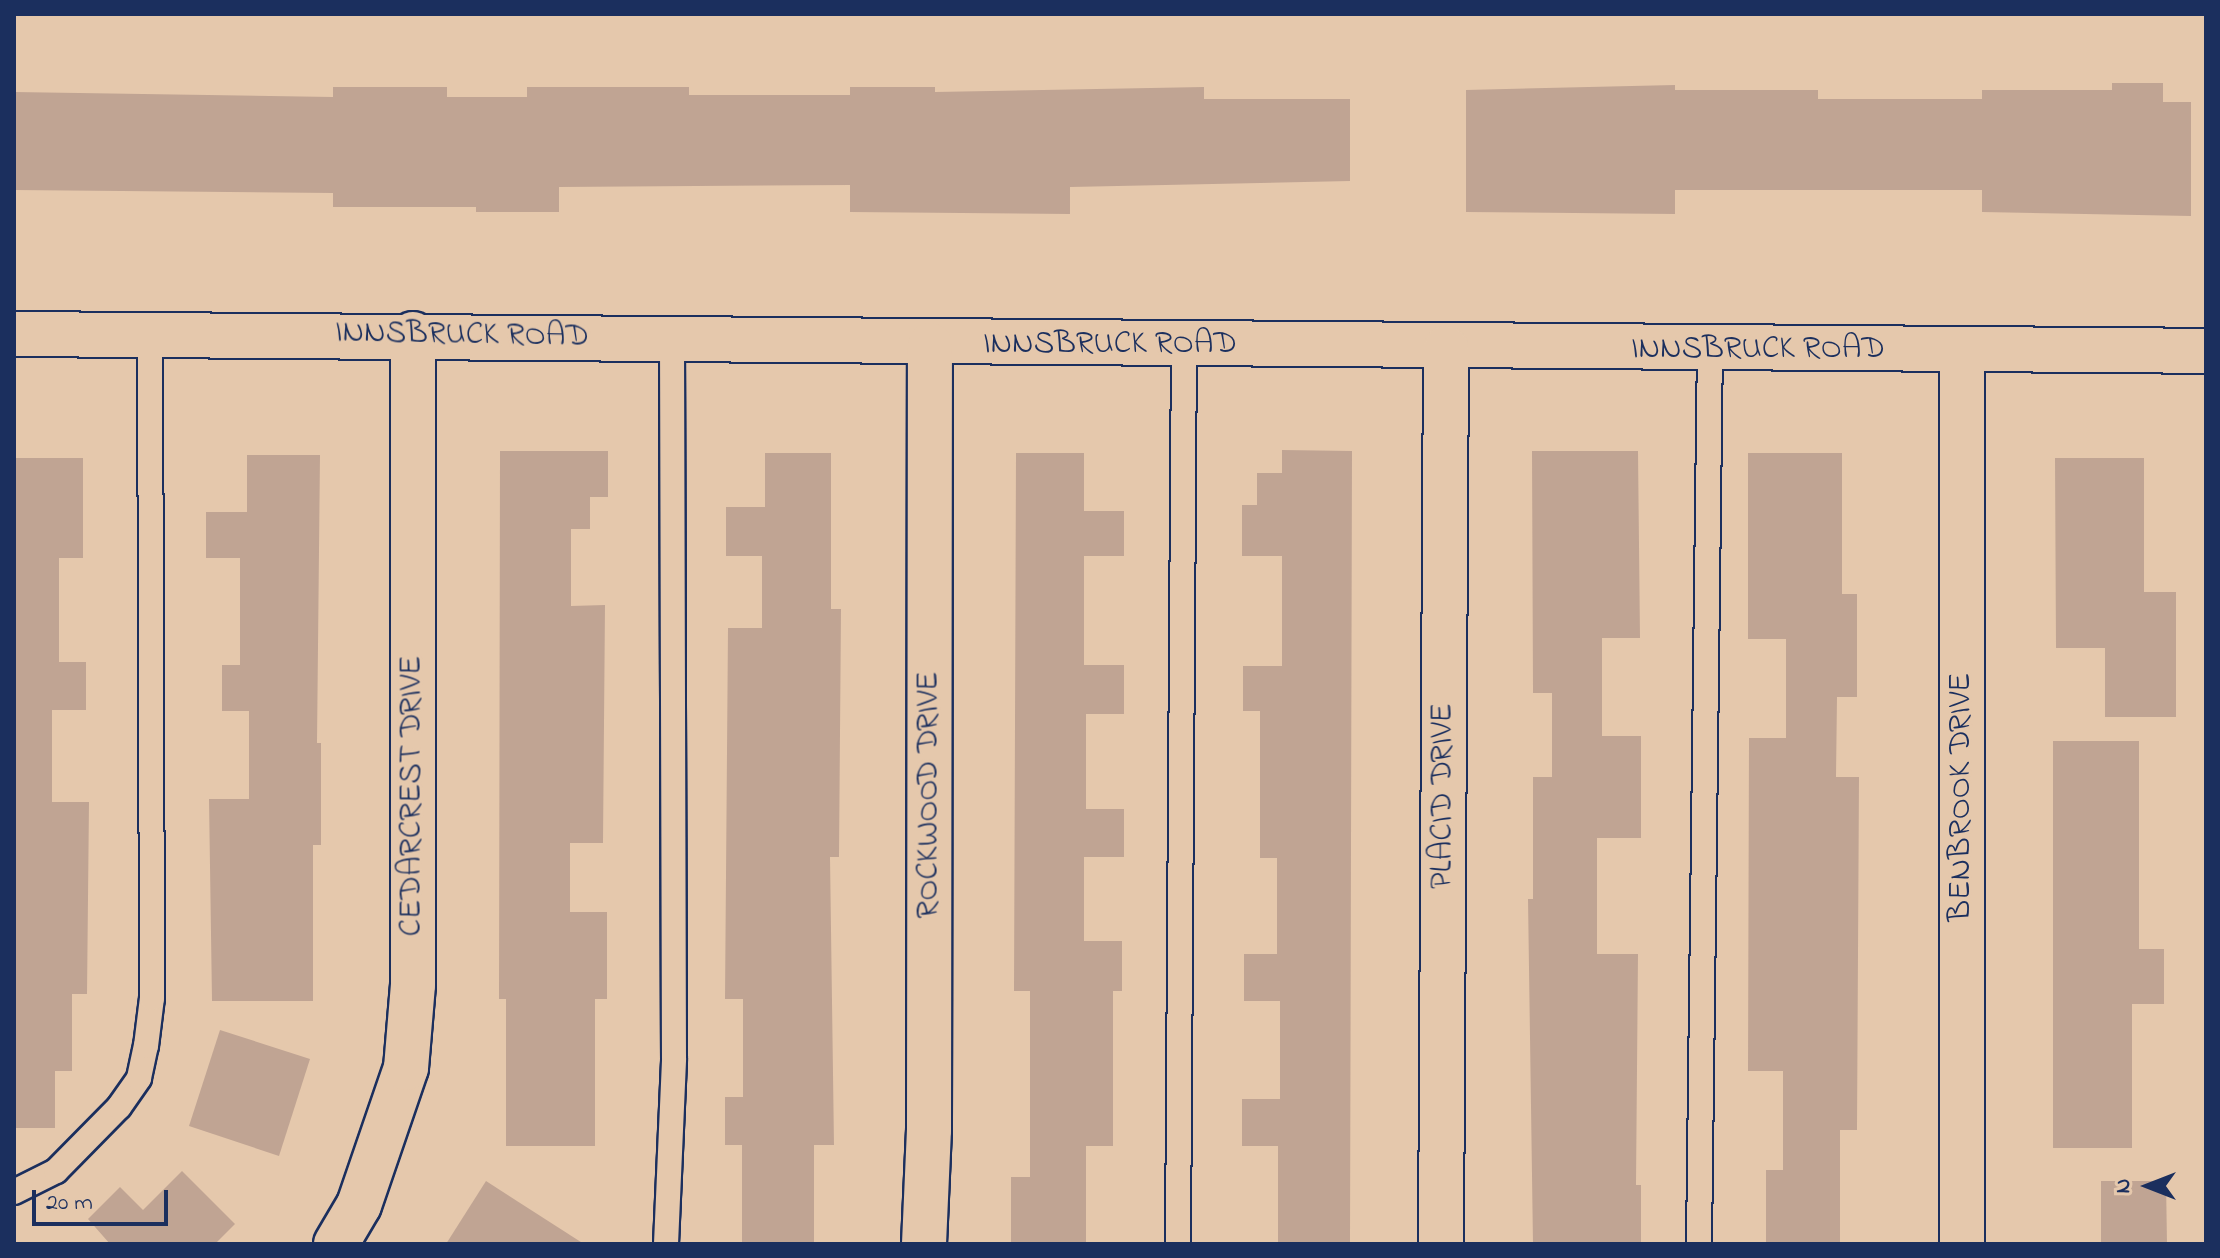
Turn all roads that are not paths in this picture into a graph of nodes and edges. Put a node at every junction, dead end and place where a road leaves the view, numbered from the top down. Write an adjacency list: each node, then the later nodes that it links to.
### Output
1 (14, 334): 2 (street, INNSBRUCK ROAD)
2 (150, 334): 3 (street, INNSBRUCK ROAD); 11 (lane)
3 (413, 334): 4 (street, INNSBRUCK ROAD); 12 (street, CEDARCREST DRIVE)
4 (672, 339): 5 (street, INNSBRUCK ROAD); 13 (lane)
5 (930, 345): 6 (street, INNSBRUCK ROAD); 14 (street, ROCKWOOD DRIVE)
6 (1184, 345): 7 (street, INNSBRUCK ROAD); 15 (lane)
7 (1446, 348): 8 (street, INNSBRUCK ROAD); 16 (street, PLACID DRIVE)
8 (1710, 350): 9 (street, INNSBRUCK ROAD); 17 (lane)
9 (1962, 351): 10 (street, INNSBRUCK ROAD); 18 (street, BENBROOK DRIVE)
10 (2206, 351)
11 (14, 1192)
12 (336, 1244)
13 (666, 1244)
14 (924, 1244)
15 (1178, 1244)
16 (1441, 1244)
17 (1699, 1244)
18 (1962, 1244)

